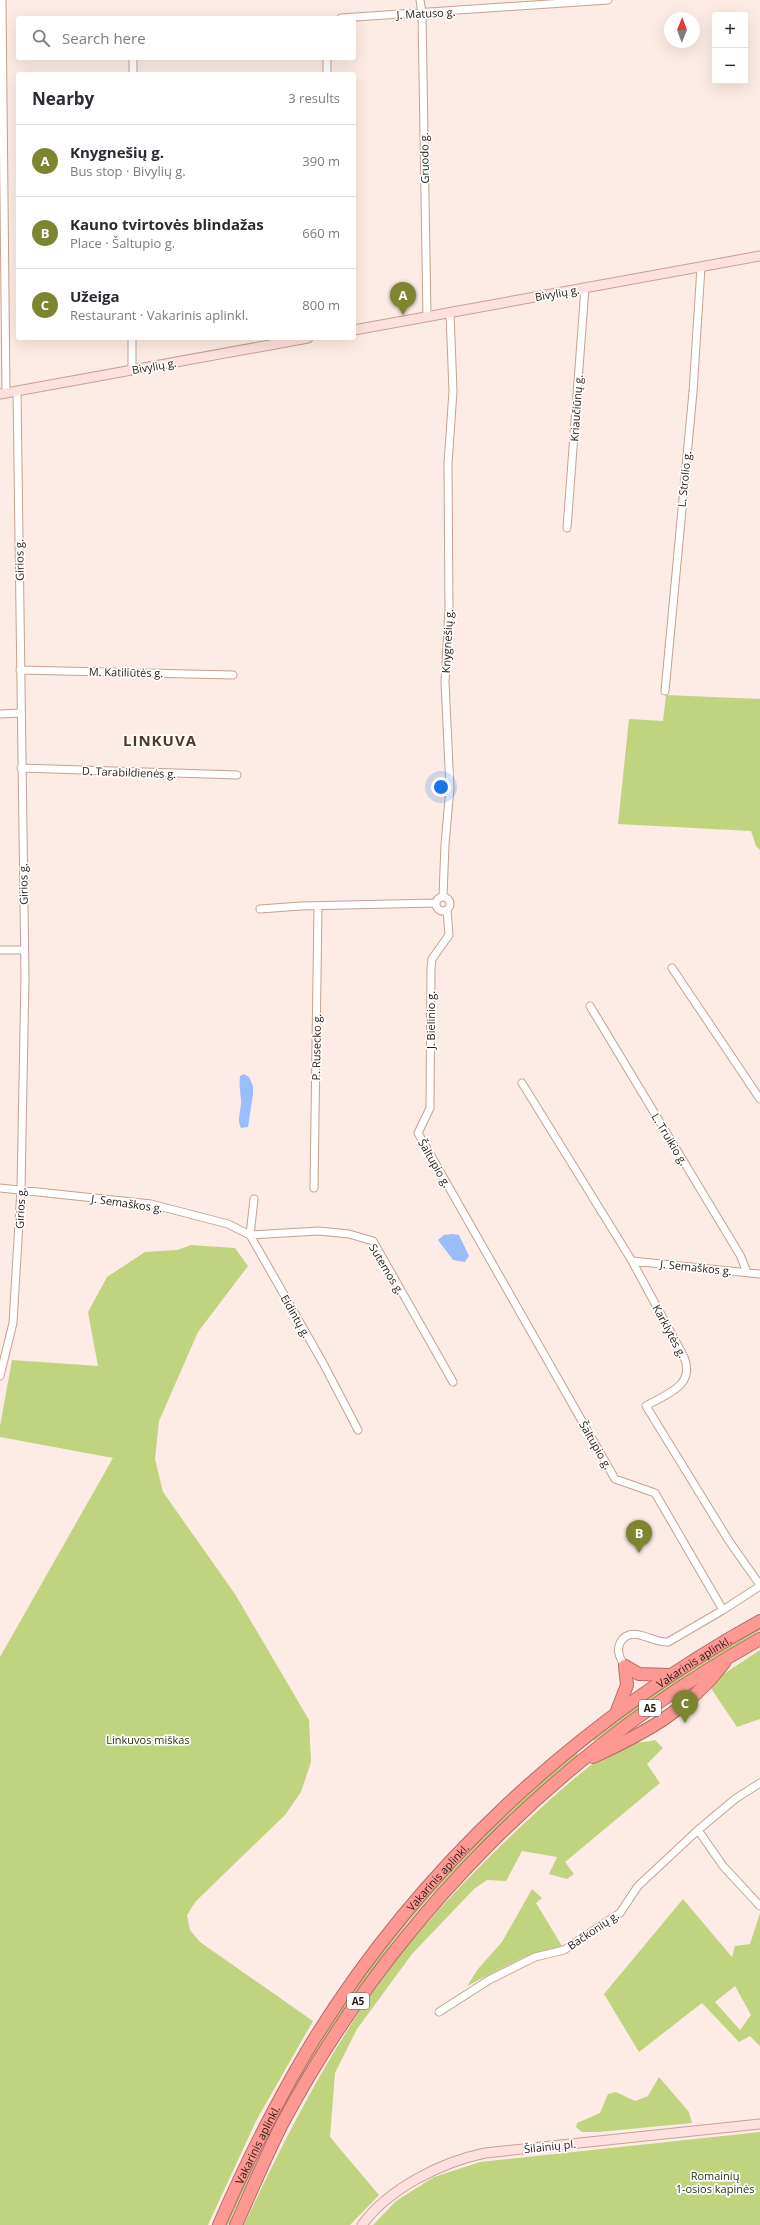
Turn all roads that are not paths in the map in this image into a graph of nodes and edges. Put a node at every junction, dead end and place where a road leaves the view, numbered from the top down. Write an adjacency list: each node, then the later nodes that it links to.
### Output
1 (420, 0): 4 (street, Gruodo g.)
2 (608, 0): 4 (street, J. Matuso g.)
3 (2, 3): 20 (street)
4 (422, 13): 5 (street, J. Matuso g.); 14 (street, Gruodo g.)
5 (356, 17)
6 (133, 60): 8 (street)
7 (327, 60): 9 (street)
8 (133, 72)
9 (327, 72)
10 (760, 256): 11 (street, Bivylių g.)
11 (701, 267): 12 (street, Bivylių g.); 24 (street, L. Strolio g.)
12 (586, 288): 13 (street, Bivylių g.); 21 (street, Kriaučiūnų g.)
13 (450, 313): 14 (street, Bivylių g.); 29 (street, Knygnešių g.)
14 (427, 317): 15 (street, Bivylių g.)
15 (356, 330)
16 (132, 340): 18 (street)
17 (297, 340): 18 (street, Bivylių g.)
18 (132, 370): 19 (street, Bivylių g.)
19 (17, 391): 20 (street, Bivylių g.); 22 (street, Girios g.)
20 (3, 393)
21 (567, 528)
22 (20, 670): 23 (street, M. Katiliūtės g.); 25 (street, Girios g.)
23 (233, 675)
24 (665, 691)
25 (20, 713): 26 (street); 27 (street, Girios g.)
26 (0, 714)
27 (21, 768): 28 (street, D. Tarabildienės g.); 35 (street, Girios g.)
28 (237, 775)
29 (443, 896): 30 (street); 33 (street, Knygnešių g.)
30 (436, 903): 31 (street); 33 (street)
31 (318, 906): 32 (street); 42 (street, P. Rusecko g.)
32 (260, 909)
33 (447, 910): 40 (street, J. Bielinio g.)
34 (0, 950): 35 (street)
35 (24, 950): 43 (street, Girios g.)
36 (672, 968): 39 (street)
37 (590, 1006): 47 (street, L. Truikio g.)
38 (522, 1083): 46 (street, Karklytės g.)
39 (760, 1099)
40 (418, 1133): 53 (street, Šaltupio g.)
41 (0, 1188): 43 (street, J. Semaškos g.)
42 (314, 1188)
43 (21, 1189): 45 (street, J. Semaškos g.); 49 (street, Girios g.)
44 (254, 1199): 45 (street)
45 (250, 1235): 50 (street, Sutemos g.); 51 (street, Eidintų g.)
46 (632, 1261): 47 (street, J. Semaškos g.); 52 (street, Karklytės g.)
47 (747, 1272): 48 (street, J. Semaškos g.)
48 (760, 1274)
49 (0, 1376)
50 (453, 1382)
51 (358, 1430)
52 (760, 1585): 53 (street)
53 (723, 1610): 57 (street)
54 (760, 1621): 58 (highway, Vakarinis aplinkl. / A5)
55 (760, 1639): 56 (highway, Vakarinis aplinkl. / A5)
56 (728, 1657): 60 (highway, Vakarinis aplinkl. / A5); 60 (highway)
57 (625, 1666): 58 (highway); 59 (highway)
58 (671, 1675): 59 (highway, Vakarinis aplinkl. / A5)
59 (615, 1714): 66 (highway, Vakarinis aplinkl. / A5)
60 (575, 1765): 67 (highway, Vakarinis aplinkl. / A5)
61 (760, 1783): 62 (street, Bačkonių g.)
62 (698, 1830): 63 (street); 64 (street, Bačkonių g.)
63 (760, 1906)
64 (439, 2012)
65 (760, 2124): 68 (street, Šilainių pl.)
66 (219, 2225)
67 (236, 2225)
68 (362, 2225)

